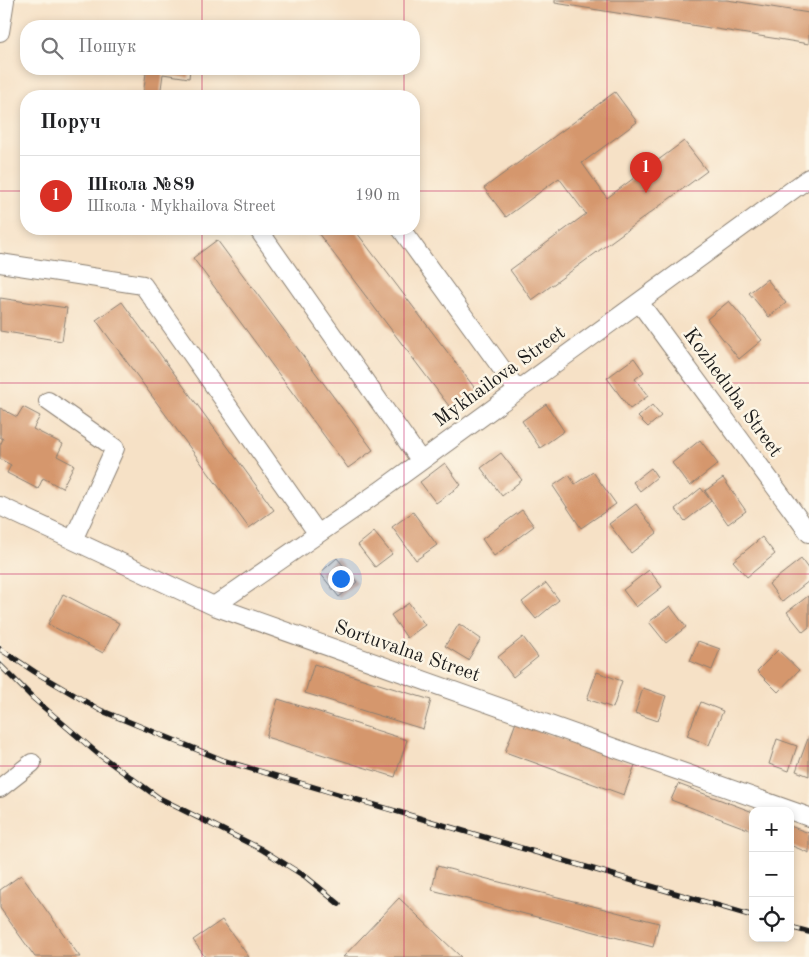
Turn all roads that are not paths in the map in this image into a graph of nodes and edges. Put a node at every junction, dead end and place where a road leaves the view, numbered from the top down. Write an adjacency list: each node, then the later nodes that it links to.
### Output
1 (5, 0): 2 (street)
2 (0, 32)
3 (809, 178): 7 (street, Mykhailova Street)
4 (262, 235): 10 (street)
5 (405, 235): 8 (street)
6 (0, 263): 13 (street)
7 (639, 302): 8 (street, Mykhailova Street); 12 (street, Kozheduba Street)
8 (518, 391): 10 (street, Mykhailova Street)
9 (48, 401): 14 (street)
10 (422, 461): 13 (street, Mykhailova Street)
11 (0, 506): 14 (street, Sortuvalna Street)
12 (809, 533)
13 (318, 534): 15 (street, Mykhailova Street)
14 (74, 540): 15 (street, Sortuvalna Street)
15 (214, 606): 18 (street, Sortuvalna Street)
16 (32, 763): 17 (street)
17 (0, 788)
18 (809, 817)

